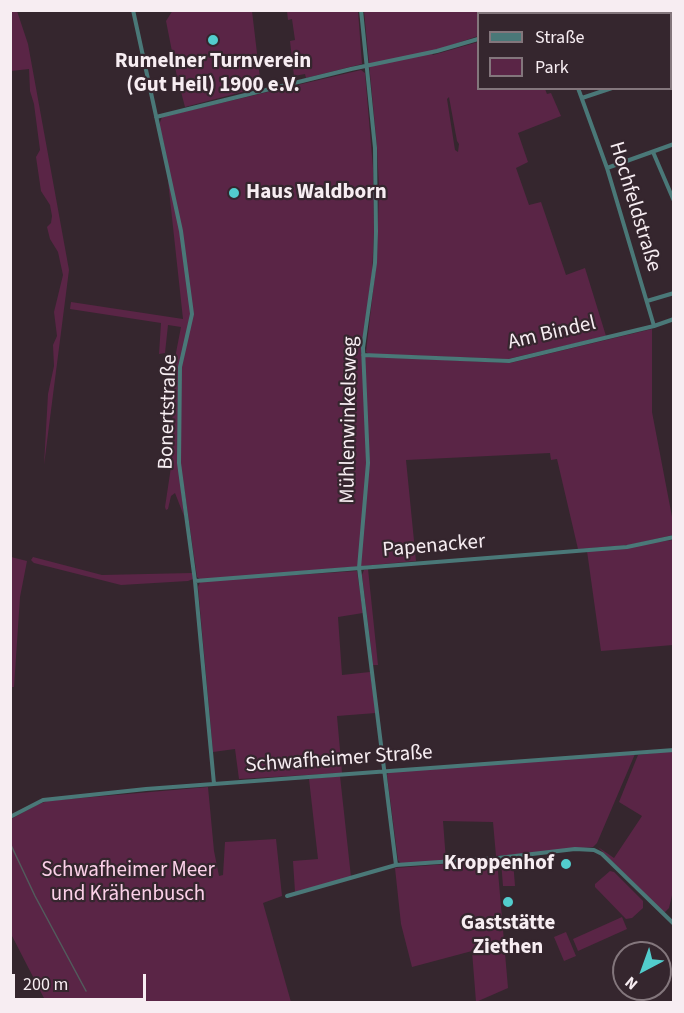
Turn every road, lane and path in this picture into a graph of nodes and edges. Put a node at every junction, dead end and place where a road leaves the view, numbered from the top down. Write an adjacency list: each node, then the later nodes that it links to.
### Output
1 (133, 10): 8 (street, Bonertstraße)
2 (361, 10): 4 (street, Mühlenwinkelsweg)
3 (477, 39): 4 (street)
4 (366, 66): 8 (street); 17 (street, Mühlenwinkelsweg)
5 (579, 90): 7 (street, Hochfeldstraße)
6 (606, 90): 7 (street)
7 (582, 98): 11 (street, Hochfeldstraße)
8 (155, 118): 20 (street, Bonertstraße)
9 (674, 144): 10 (street)
10 (653, 152): 11 (street); 12 (street)
11 (608, 168): 14 (street, Hochfeldstraße)
12 (674, 201)
13 (674, 293): 14 (street)
14 (647, 301): 16 (street, Hochfeldstraße)
15 (674, 319): 16 (street, Am Bindel)
16 (654, 326): 17 (street, Am Bindel)
17 (363, 355): 19 (street, Mühlenwinkelsweg)
18 (674, 537): 19 (street, Papenacker)
19 (359, 568): 20 (street, Papenacker); 22 (street, Mühlenwinkelsweg)
20 (195, 581): 23 (street, Bonertstraße)
21 (674, 750): 22 (street, Schwafheimer Straße)
22 (385, 772): 23 (street, Schwafheimer Straße); 25 (street, Mühlenwinkelsweg)
23 (214, 784): 24 (street, Schwafheimer Straße)
24 (10, 817)
25 (396, 866): 26 (street); 27 (street)
26 (287, 896)
27 (674, 924)

